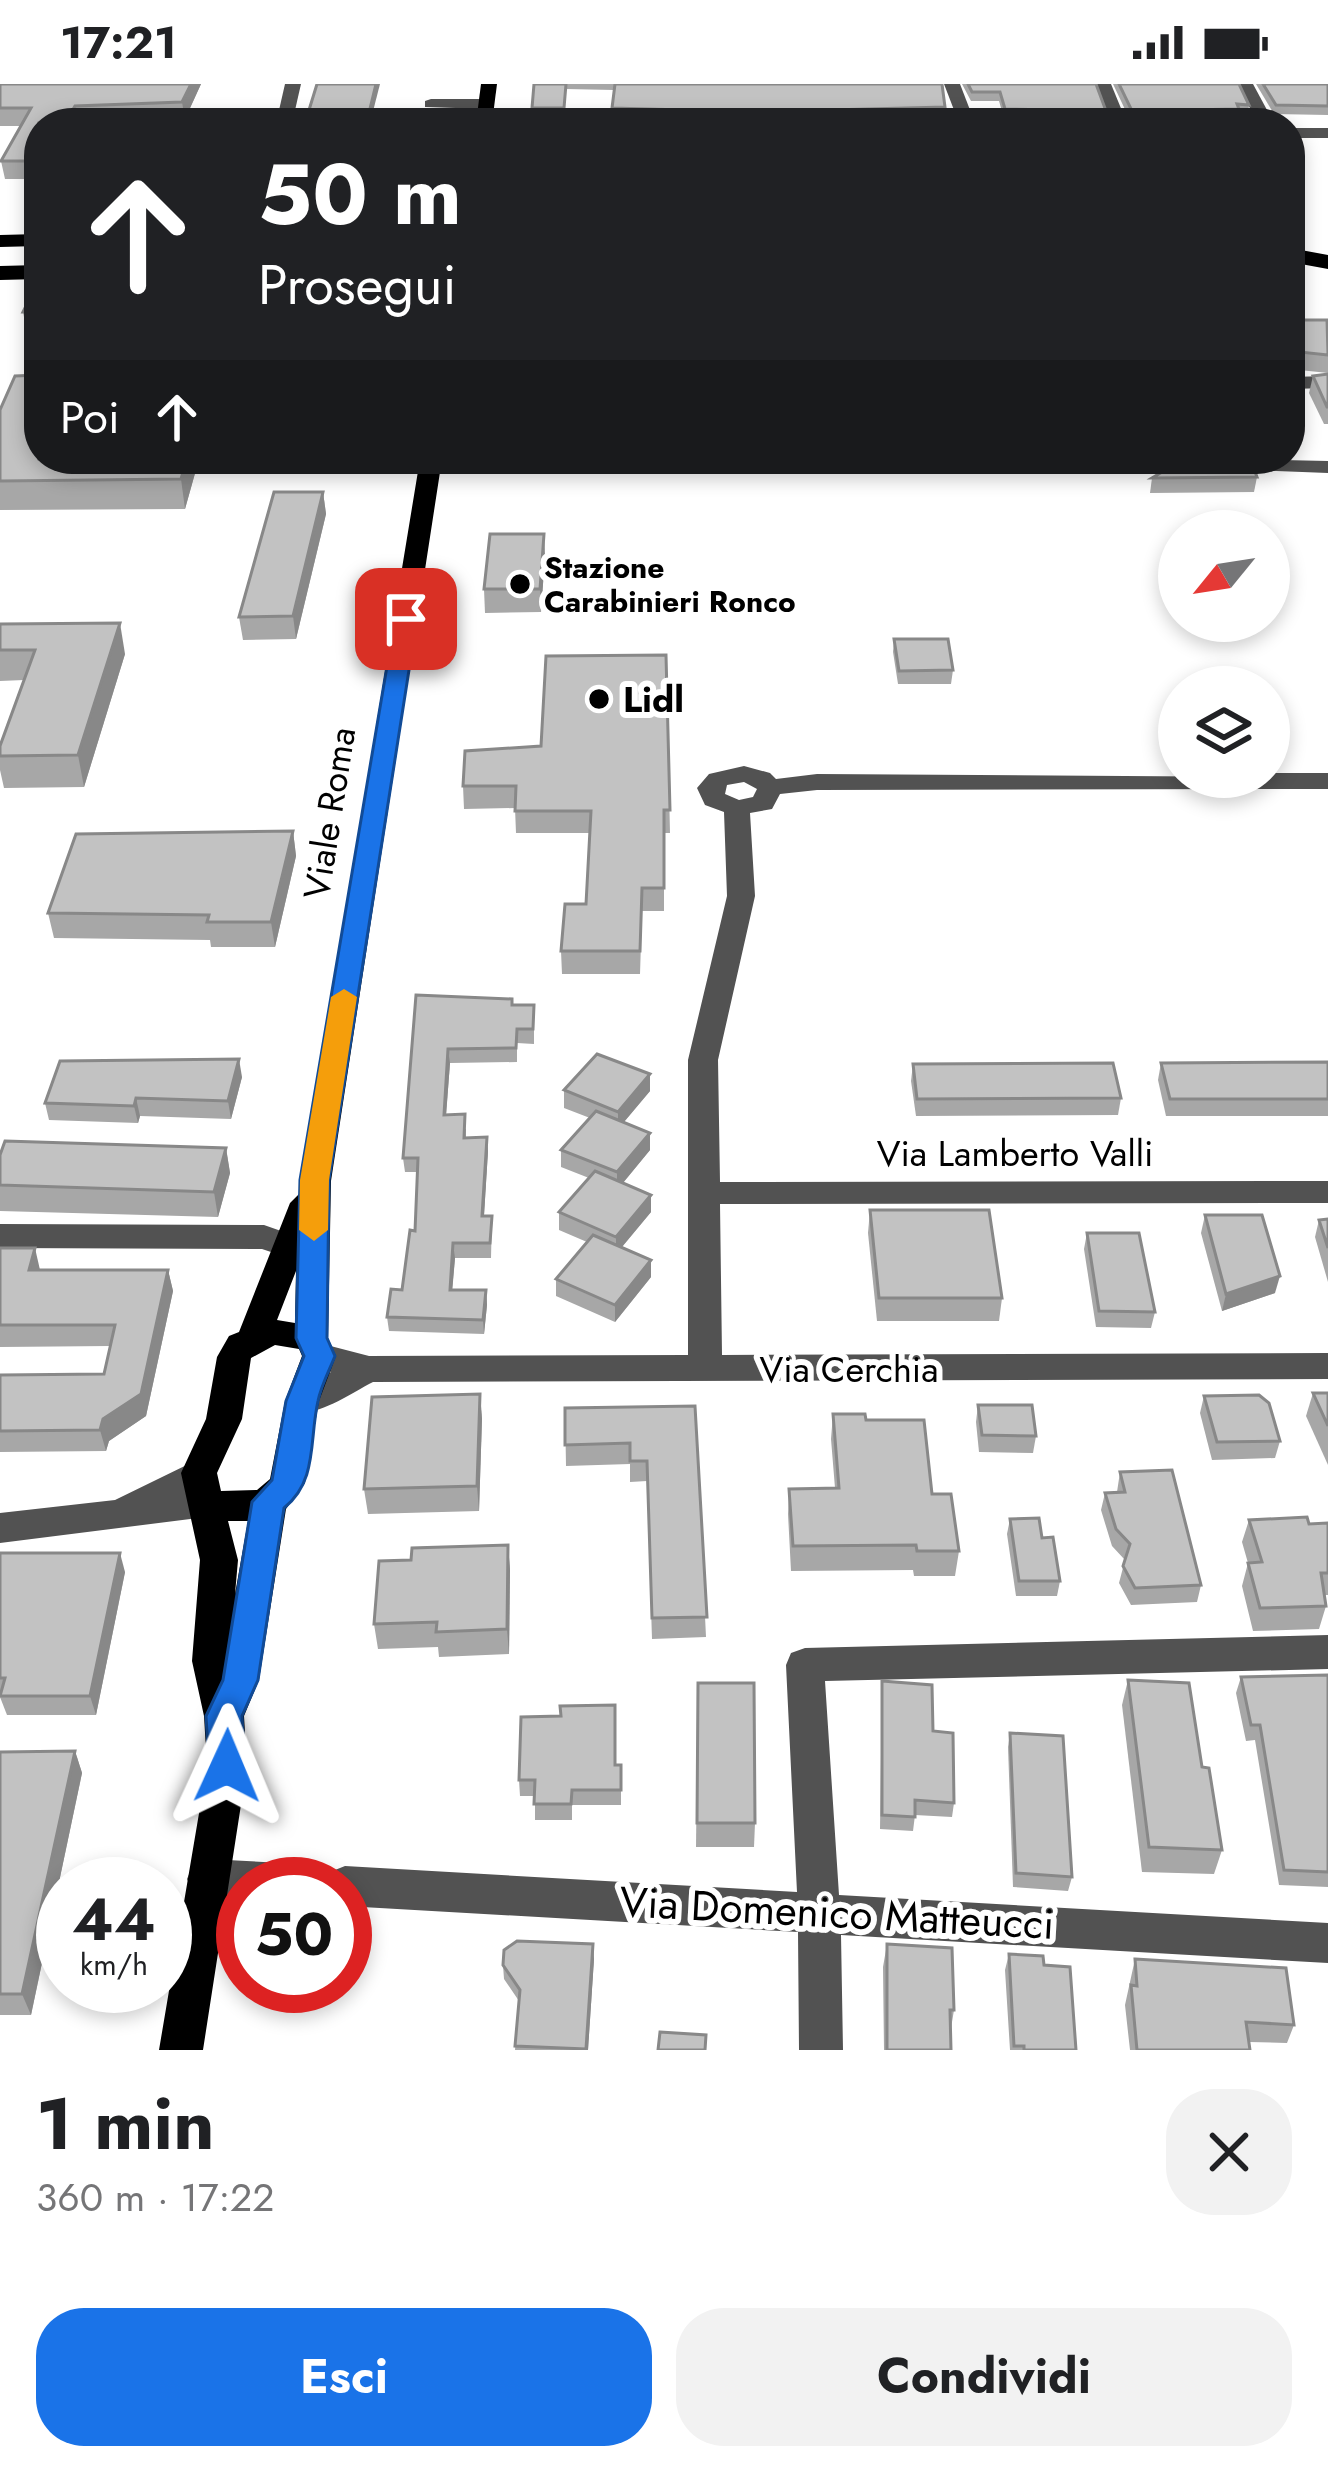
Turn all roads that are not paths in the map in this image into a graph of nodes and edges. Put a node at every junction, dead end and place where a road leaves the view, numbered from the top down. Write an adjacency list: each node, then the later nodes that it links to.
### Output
1 (430, 84): 2 (street)
2 (446, 108)
3 (429, 474): 5 (main road, Viale Roma)
4 (1328, 781): 7 (street)
5 (315, 1180): 9 (main road, Viale Roma); 11 (main road, Viale Roma)
6 (1328, 1192): 7 (street, Via Lamberto Valli)
7 (703, 1193): 14 (street)
8 (0, 1236): 9 (street)
9 (289, 1246): 10 (main road, Viale Roma)
10 (254, 1337): 11 (main road); 16 (main road, Viale Roma)
11 (315, 1347): 13 (street, Via Cerchia); 15 (main road, Viale Roma)
12 (1328, 1366): 14 (street, Via Cerchia)
13 (369, 1370): 14 (street, Via Cerchia); 15 (street, Via Cerchia)
14 (705, 1370)
15 (302, 1401): 17 (main road, Viale Roma)
16 (204, 1489): 17 (main road); 18 (street); 20 (main road)
17 (268, 1502): 20 (main road)
18 (0, 1528)
19 (1328, 1652): 24 (street)
20 (224, 1716): 21 (main road)
21 (208, 1879): 22 (street); 26 (main road)
22 (216, 1879)
23 (372, 1887): 24 (street, Via Domenico Matteucci)
24 (819, 1910): 25 (street, Via Domenico Matteucci); 27 (street)
25 (1328, 1942)
26 (181, 2050)
27 (821, 2050)

